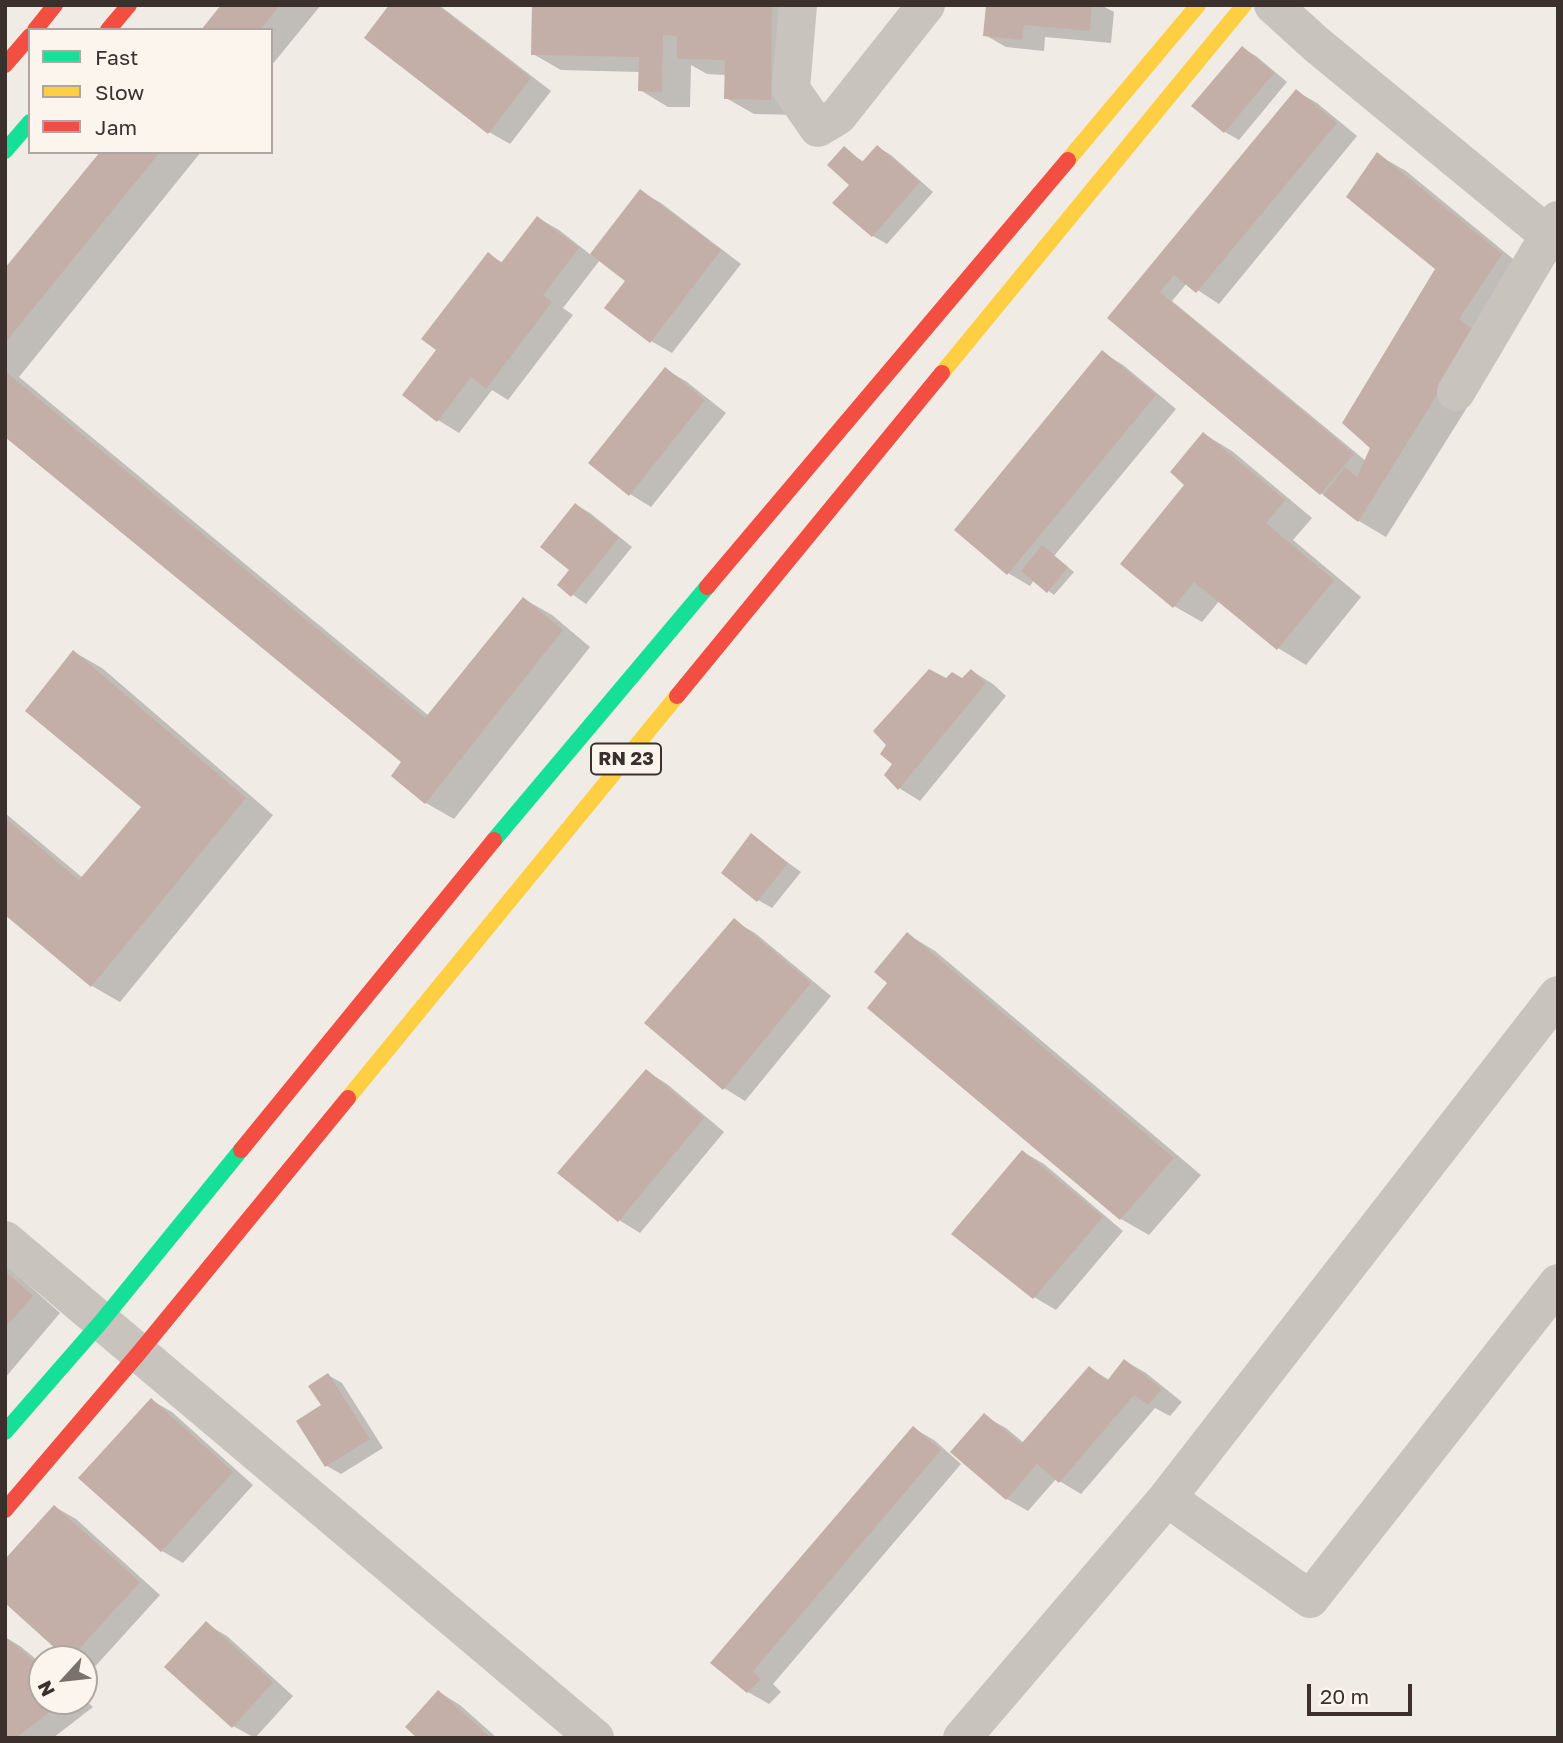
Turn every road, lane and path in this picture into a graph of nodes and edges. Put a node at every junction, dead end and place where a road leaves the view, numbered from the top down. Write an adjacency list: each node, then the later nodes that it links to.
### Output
1 (55, 5): 8 (main road)
2 (129, 5): 9 (main road)
3 (797, 5): 4 (street)
4 (926, 5)
5 (1198, 5): 19 (main road, RN 23)
6 (1244, 5): 20 (main road, RN 23)
7 (1273, 5): 14 (street)
8 (37, 28)
9 (110, 28)
10 (28, 38): 11 (main road)
11 (5, 65)
12 (28, 124): 13 (main road)
13 (5, 150)
14 (1555, 233): 15 (street)
15 (1456, 393)
16 (1558, 995): 22 (street)
17 (5, 1240): 19 (street)
18 (1558, 1283): 22 (street)
19 (101, 1322): 20 (street); 21 (main road, RN 23)
20 (138, 1354): 23 (main road, RN 23); 24 (street)
21 (5, 1432)
22 (1167, 1498): 25 (street)
23 (5, 1510)
24 (595, 1738)
25 (962, 1738)

